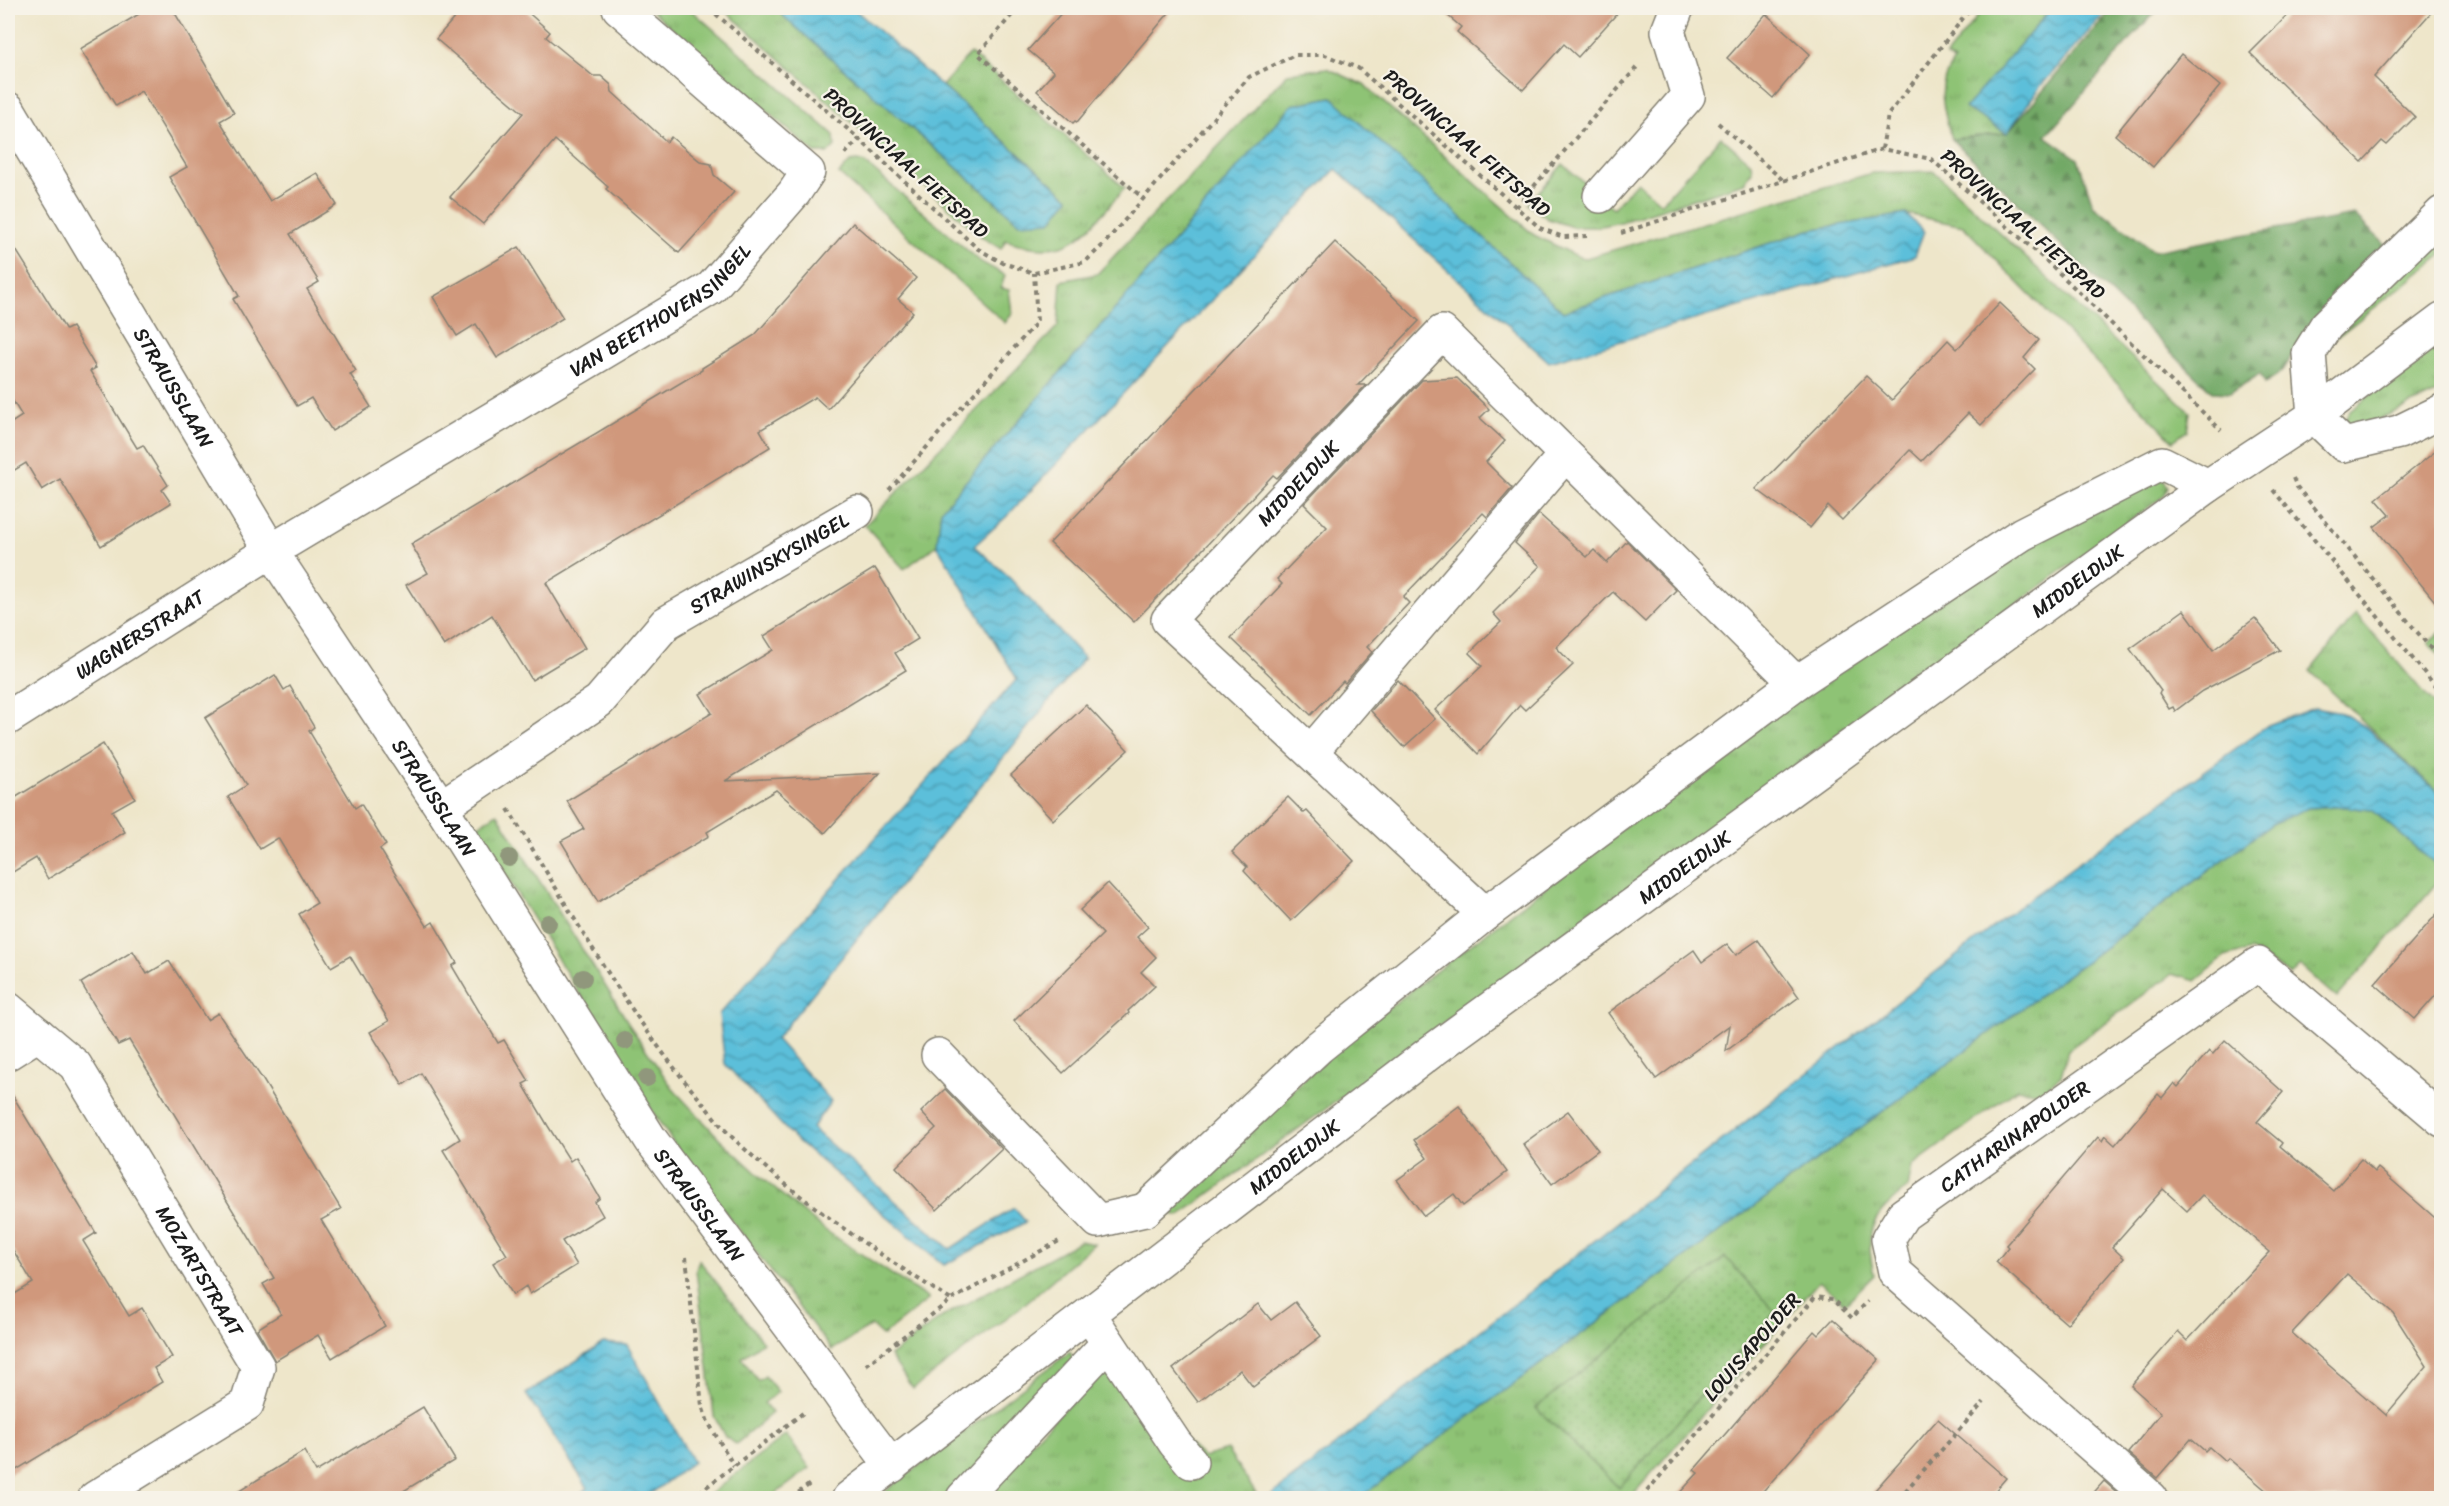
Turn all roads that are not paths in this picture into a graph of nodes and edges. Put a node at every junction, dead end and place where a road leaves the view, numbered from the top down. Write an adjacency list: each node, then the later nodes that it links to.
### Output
1 (618, 8): 12 (street, VAN BEETHOVENSINGEL)
2 (1672, 19): 4 (street)
3 (8, 109): 12 (street, STRAUSSLAAN)
4 (1600, 196)
5 (2442, 213): 8 (street)
6 (2442, 320): 8 (street, MIDDELDIJK)
7 (2442, 411): 8 (street)
8 (2314, 416): 10 (street, MIDDELDIJK)
9 (1565, 455): 13 (street, MIDDELDIJK); 15 (street); 15 (street, MIDDELDIJK)
10 (2208, 486): 13 (street); 24 (street, MIDDELDIJK)
11 (857, 512): 16 (street, STRAWINSKYSINGEL)
12 (271, 550): 14 (street, WAGNERSTRAAT); 16 (street, STRAUSSLAAN)
13 (1796, 683): 17 (street)
14 (8, 718)
15 (1311, 752): 17 (street, MIDDELDIJK)
16 (441, 807): 28 (street, STRAUSSLAAN, bridge)
17 (1485, 914): 23 (street)
18 (8, 1009): 19 (street, MOZARTSTRAAT)
19 (38, 1034): 20 (street); 29 (street, MOZARTSTRAAT)
20 (8, 1053)
21 (939, 1055): 23 (street)
22 (2442, 1120): 32 (street, CATHARINAPOLDER)
23 (1146, 1210): 24 (street)
24 (1166, 1254): 25 (street, MIDDELDIJK)
25 (1089, 1315): 26 (street); 28 (street, MIDDELDIJK)
26 (1108, 1343): 27 (street); 31 (street)
27 (1191, 1462)
28 (892, 1466): 30 (street, MIDDELDIJK)
29 (95, 1498)
30 (849, 1498)
31 (963, 1498)
32 (2151, 1498)

